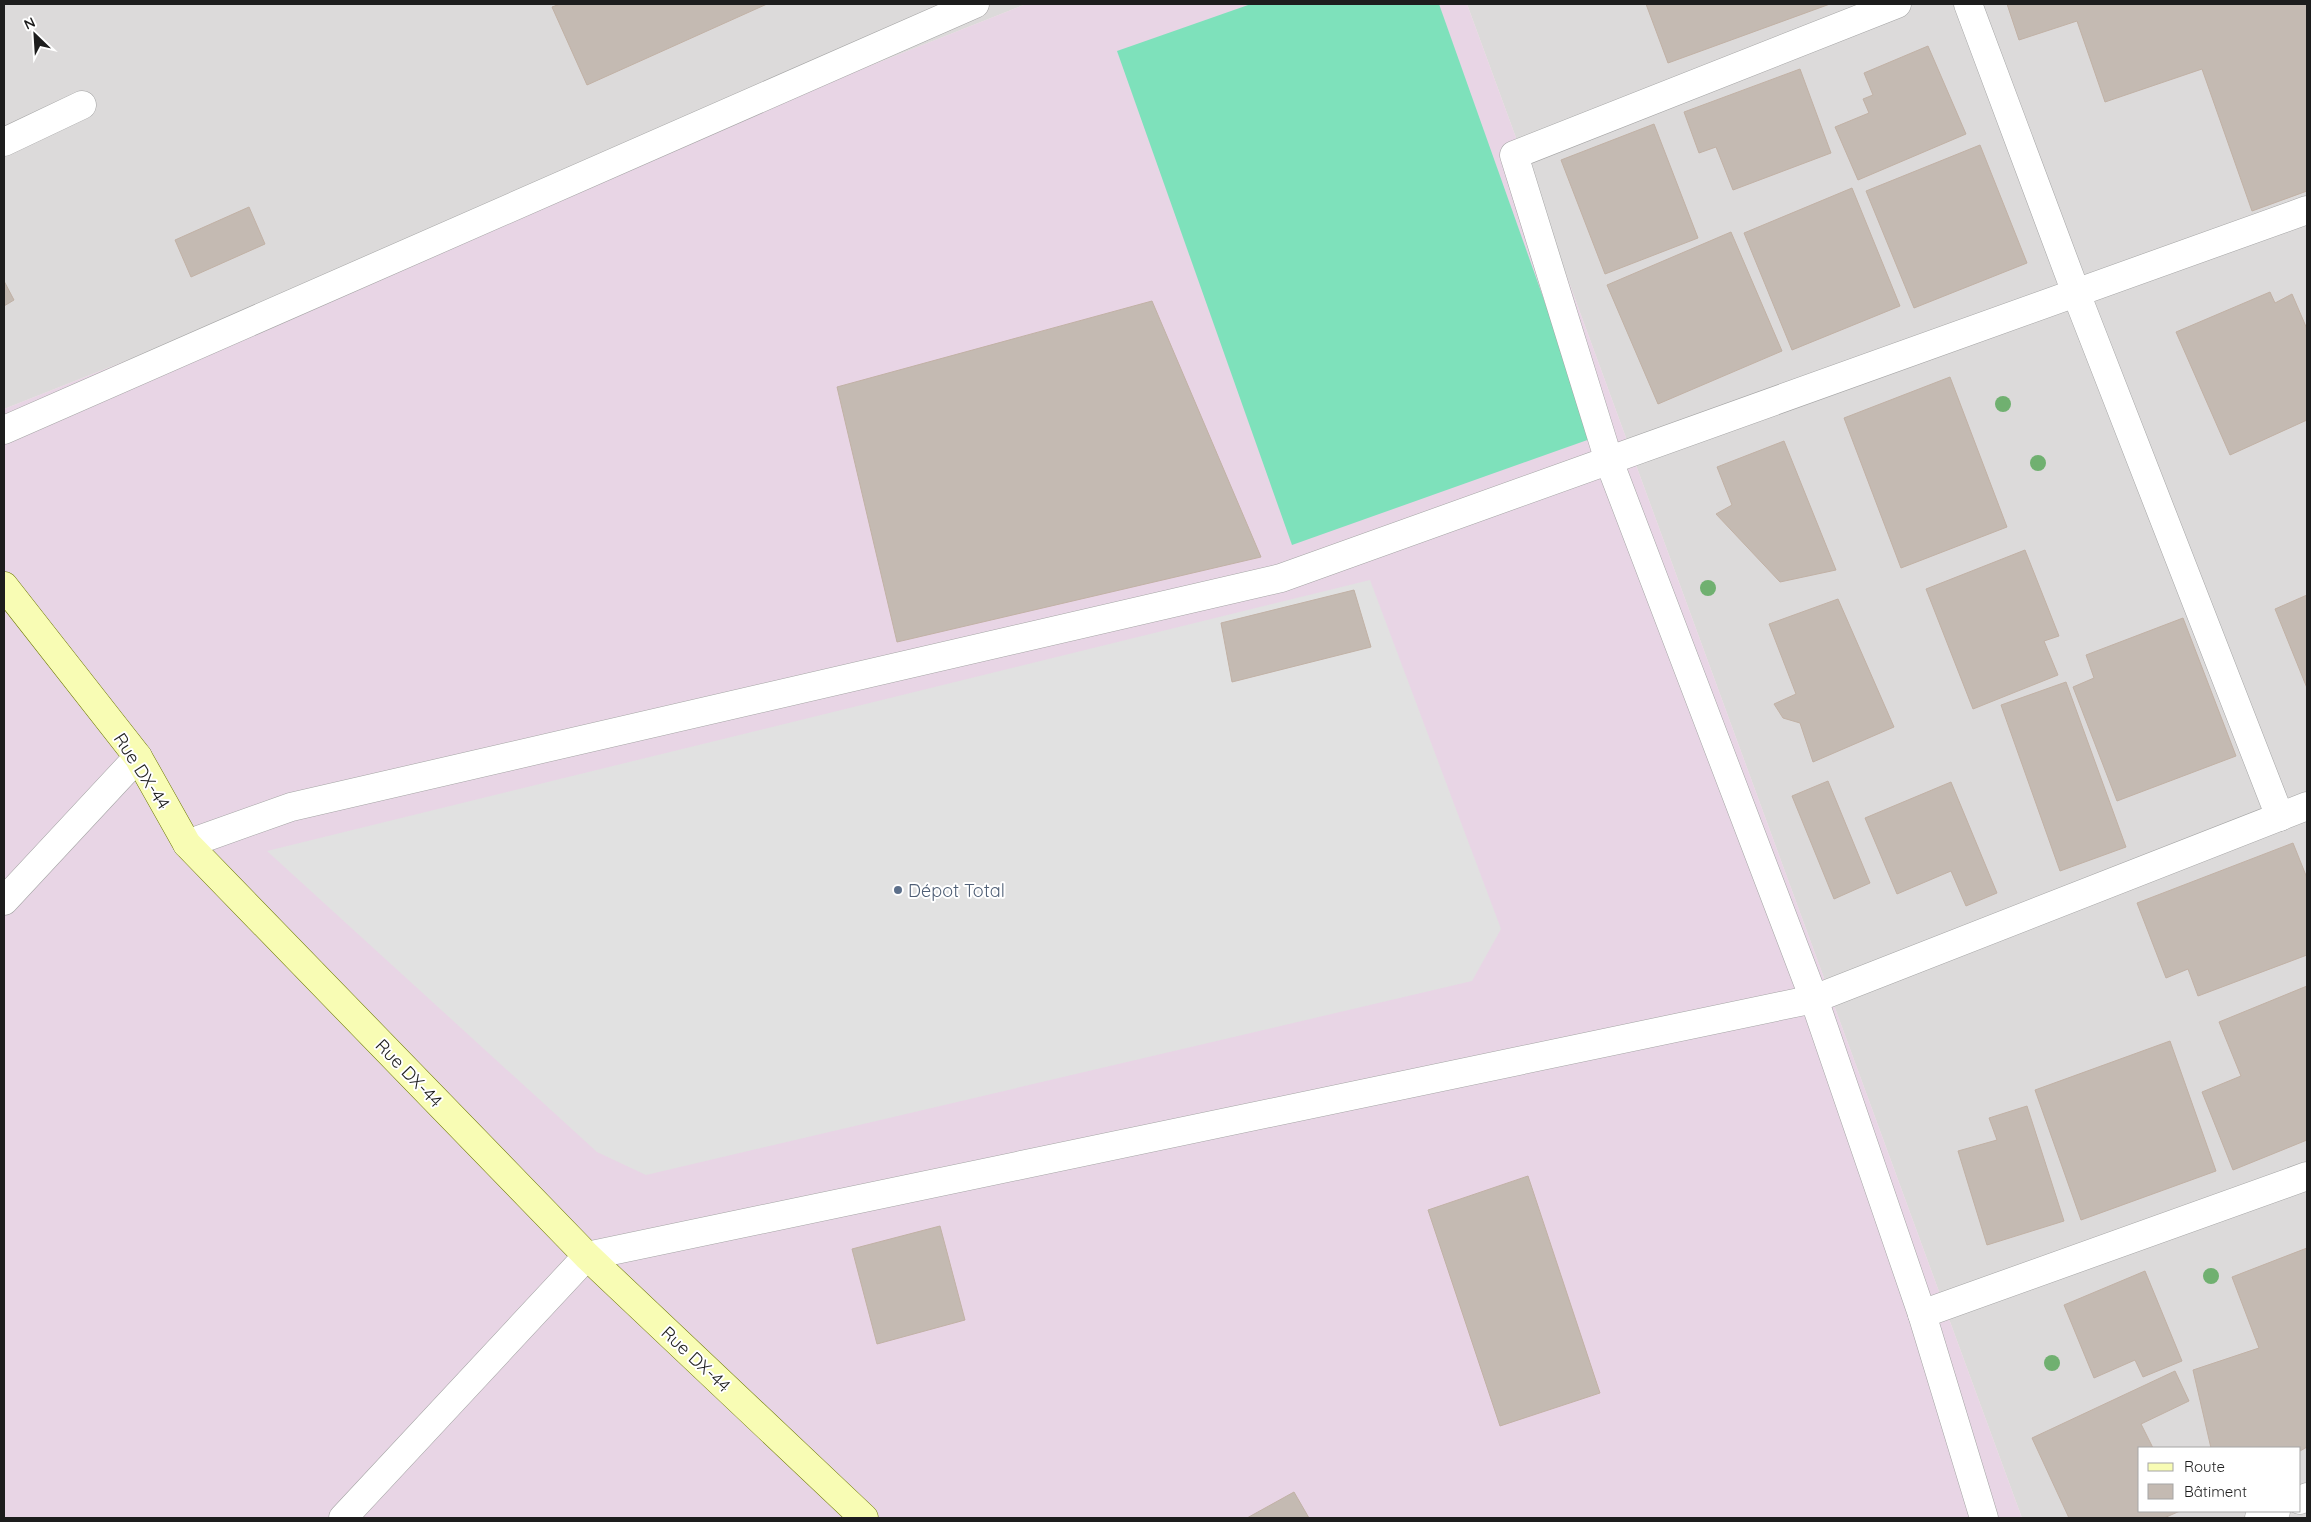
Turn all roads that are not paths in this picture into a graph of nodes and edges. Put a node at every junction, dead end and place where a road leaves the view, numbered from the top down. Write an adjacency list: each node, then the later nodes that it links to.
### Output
1 (975, 4): 8 (street)
2 (1897, 4): 9 (street)
3 (1968, 4): 7 (street)
4 (82, 105): 5 (street)
5 (4, 142)
6 (2307, 210): 7 (street)
7 (2076, 293): 9 (street); 13 (street)
8 (4, 430)
9 (1609, 461): 14 (street); 16 (street)
10 (4, 586): 11 (street, Rue DX-44)
11 (138, 757): 14 (street, Rue DX-44); 15 (street)
12 (2307, 806): 13 (street)
13 (2280, 817): 16 (street)
14 (187, 844): 18 (street, Rue DX-44)
15 (4, 901)
16 (1814, 999): 18 (street); 19 (street)
17 (2307, 1176): 19 (street)
18 (587, 1256): 21 (street); 22 (street, Rue DX-44)
19 (1922, 1314): 23 (street)
20 (2274, 1512): 24 (street)
21 (343, 1518)
22 (864, 1518)
23 (1984, 1518)
24 (2259, 1518)

